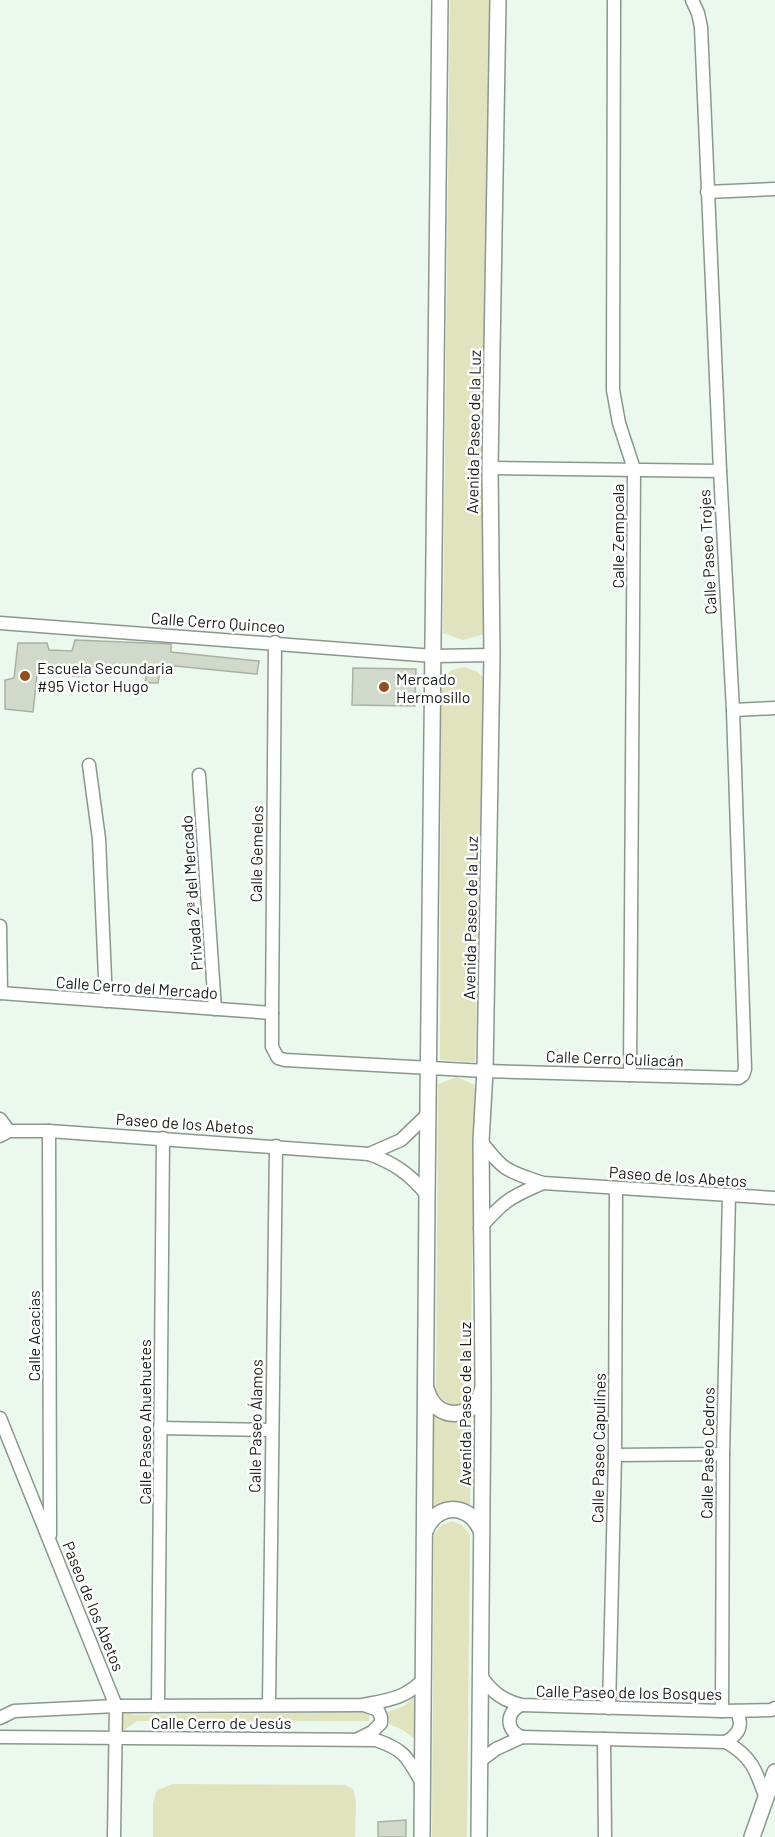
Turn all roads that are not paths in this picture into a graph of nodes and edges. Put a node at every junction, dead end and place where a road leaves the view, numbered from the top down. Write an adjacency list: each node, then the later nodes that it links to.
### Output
1 (440, 0): 13 (street)
2 (498, 0): 7 (street, Avenida Paseo de la Luz)
3 (614, 0): 8 (street, Calle Zempoala)
4 (692, 0): 6 (street, Calle Paseo Trojes)
5 (775, 189): 6 (street)
6 (707, 192): 9 (street, Calle Paseo Trojes)
7 (490, 468): 8 (street); 12 (street, Avenida Paseo de la Luz)
8 (634, 469): 9 (street); 25 (street, Calle Zempoala)
9 (720, 471): 15 (street, Calle Paseo Trojes)
10 (0, 623): 11 (street, Calle Cerro Quinceo)
11 (275, 642): 13 (street, Calle Cerro Quinceo); 22 (street, Calle Gemelos)
12 (492, 655): 13 (street, Calle Cerro Quinceo); 24 (street, Avenida Paseo de la Luz)
13 (434, 656): 23 (street)
14 (775, 708): 15 (street)
15 (732, 710): 26 (street, Calle Paseo Trojes)
16 (89, 765): 20 (street)
17 (199, 775): 21 (street, Privada 2ª del Mercado)
18 (0, 926): 19 (street)
19 (1, 993): 20 (street, Calle Cerro del Mercado)
20 (106, 1001): 21 (street, Calle Cerro del Mercado)
21 (215, 1009): 22 (street, Calle Cerro del Mercado)
22 (272, 1013): 23 (street, Calle Gemelos)
23 (429, 1068): 24 (street, Calle Cerro Culiacán); 27 (street)
24 (485, 1071): 25 (street, Calle Cerro Culiacán); 32 (street, Avenida Paseo de la Luz)
25 (630, 1074): 26 (street, Calle Cerro Culiacán)
26 (743, 1075)
27 (429, 1113): 34 (street, Paseo de los Abetos); 37 (street)
28 (0, 1119): 30 (street)
29 (49, 1131): 30 (street, Paseo de los Abetos); 31 (street, Paseo de los Abetos); 50 (street, Calle Acacias)
30 (4, 1133)
31 (163, 1138): 33 (street, Paseo de los Abetos); 44 (street, Calle Paseo Ahuehuetes)
32 (481, 1141): 35 (street, Paseo de los Abetos); 40 (street, Avenida Paseo de la Luz)
33 (276, 1146): 34 (street, Paseo de los Abetos); 45 (street, Calle Paseo Álamos)
34 (369, 1154): 37 (street, Paseo de los Abetos)
35 (543, 1183): 36 (street, Paseo de los Abetos); 40 (street, Paseo de los Abetos)
36 (616, 1188): 38 (street, Paseo de los Abetos); 47 (street, Calle Paseo Capulines)
37 (427, 1195): 42 (street)
38 (729, 1195): 39 (street, Paseo de los Abetos); 46 (street, Calle Paseo Cedros)
39 (775, 1198)
40 (480, 1228): 41 (street, Avenida Paseo de la Luz)
41 (483, 1388): 42 (street); 48 (street, Avenida Paseo de la Luz)
42 (426, 1389): 49 (street)
43 (0, 1418): 50 (street, Paseo de los Abetos)
44 (160, 1428): 45 (street); 57 (street, Calle Paseo Ahuehuetes)
45 (271, 1430): 53 (street, Calle Paseo Álamos)
46 (723, 1454): 47 (street); 60 (street, Calle Paseo Cedros)
47 (615, 1455): 58 (street, Calle Paseo Capulines)
48 (481, 1530): 49 (street); 51 (street, Avenida Paseo de la Luz)
49 (425, 1531): 52 (street)
50 (50, 1540): 56 (street, Paseo de los Abetos)
51 (481, 1676): 55 (street, Calle Paseo de los Bosques); 69 (street, Avenida Paseo de la Luz)
52 (424, 1679): 54 (street, Calle Cerro de Jesús); 71 (street)
53 (269, 1705): 54 (street, Calle Cerro de Jesús); 57 (street, Calle Cerro de Jesús)
54 (362, 1705): 66 (street)
55 (521, 1705): 58 (street, Calle Paseo de los Bosques); 64 (street, Calle Paseo de los Bosques)
56 (116, 1706): 57 (street, Calle Cerro de Jesús); 62 (street, Calle Cerro de Jesús); 65 (street)
57 (158, 1706)
58 (609, 1708): 60 (street, Calle Paseo de los Bosques)
59 (775, 1708): 61 (street, Calle Paseo de los Bosques)
60 (722, 1711): 61 (street, Calle Paseo de los Bosques)
61 (737, 1711): 68 (street, Calle Paseo de los Bosques)
62 (0, 1718)
63 (0, 1737): 65 (street, Calle Cerro de Jesús)
64 (522, 1737): 67 (street); 69 (street)
65 (115, 1739): 66 (street, Calle Cerro de Jesús); 73 (street)
66 (357, 1739): 71 (street, Calle Cerro de Jesús)
67 (604, 1739): 68 (street); 76 (street)
68 (726, 1742): 72 (street)
69 (480, 1761): 75 (street, Avenida Paseo de la Luz)
70 (775, 1772): 72 (street)
71 (422, 1783): 74 (street)
72 (765, 1796): 77 (street)
73 (114, 1837)
74 (422, 1837)
75 (479, 1837)
76 (605, 1837)
77 (752, 1837)

